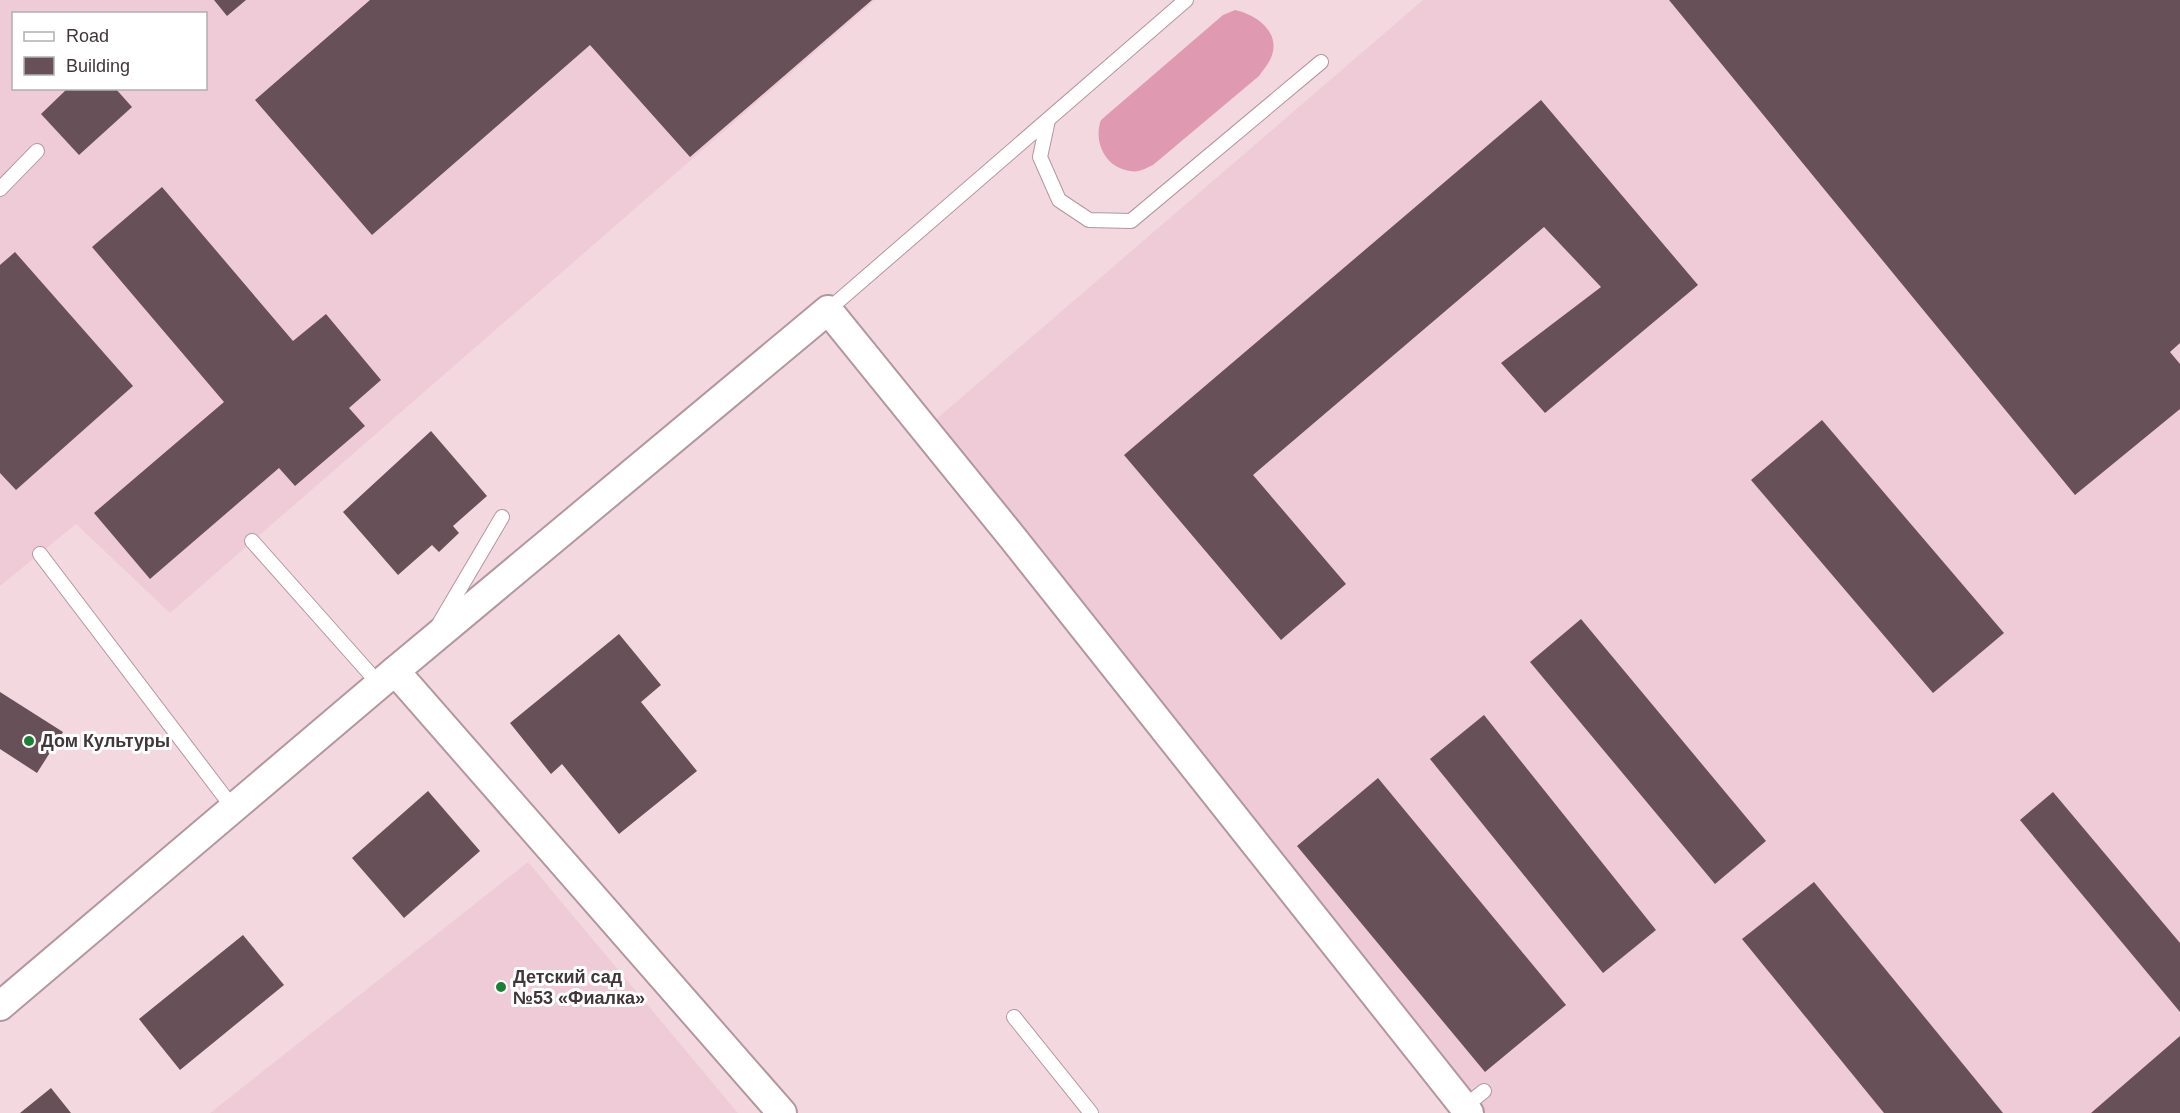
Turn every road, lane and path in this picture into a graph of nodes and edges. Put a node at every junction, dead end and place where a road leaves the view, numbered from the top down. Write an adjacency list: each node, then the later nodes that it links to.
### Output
1 (1185, 0): 3 (lane)
2 (1321, 62): 3 (lane)
3 (1048, 120): 6 (lane)
4 (37, 152): 5 (lane)
5 (0, 189)
6 (828, 310): 10 (street); 15 (street)
7 (502, 517): 10 (lane)
8 (252, 541): 11 (lane)
9 (40, 554): 12 (lane)
10 (428, 644): 11 (street)
11 (387, 677): 12 (street); 16 (street)
12 (233, 808): 13 (street)
13 (0, 1006)
14 (1014, 1017): 17 (lane)
15 (1473, 1103)
16 (782, 1113)
17 (1091, 1113)

